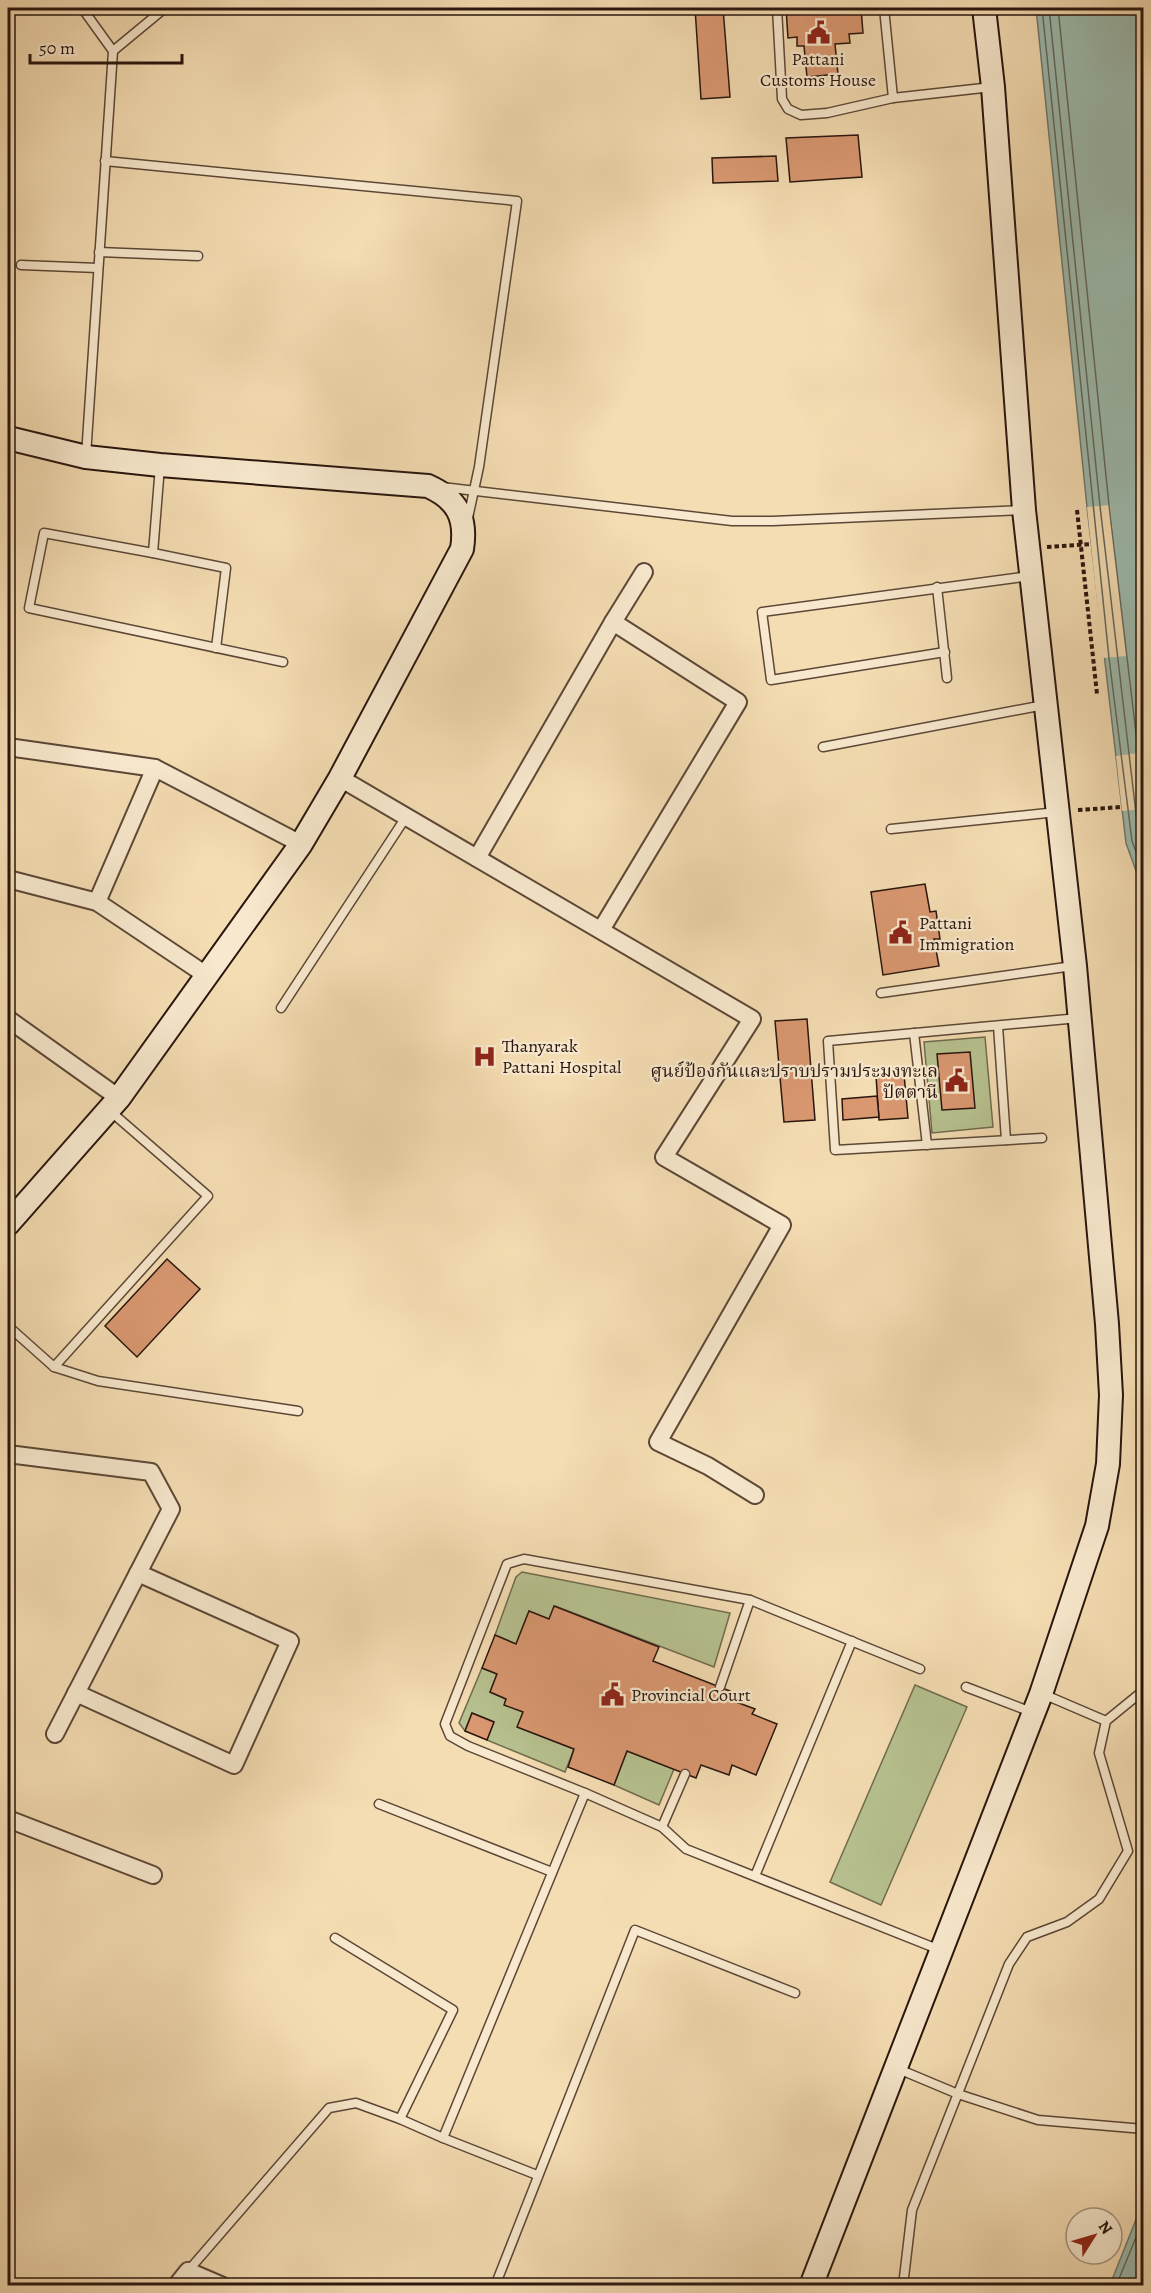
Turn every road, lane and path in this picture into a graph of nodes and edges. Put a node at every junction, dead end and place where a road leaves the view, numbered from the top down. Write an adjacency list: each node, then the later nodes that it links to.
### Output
1 (82, 8): 6 (lane)
2 (165, 8): 6 (lane)
3 (777, 8): 8 (lane)
4 (884, 8): 8 (lane)
5 (984, 8): 7 (street)
6 (113, 51): 9 (lane)
7 (993, 87): 8 (lane); 19 (street)
8 (893, 98)
9 (105, 161): 10 (lane); 18 (lane)
10 (99, 252): 11 (lane); 13 (lane)
11 (198, 256)
12 (21, 265): 13 (lane)
13 (98, 268): 15 (lane)
14 (8, 438): 15 (street)
15 (86, 457): 16 (street)
16 (160, 465): 17 (street); 25 (lane)
17 (428, 486): 18 (lane); 21 (street)
18 (474, 490): 19 (lane); 21 (lane)
19 (1024, 510): 24 (street)
20 (1077, 510): 22 (path)
21 (464, 533): 39 (street)
22 (1081, 544): 23 (path); 24 (path); 34 (path)
23 (1091, 544)
24 (1028, 549): 27 (street)
25 (153, 553): 30 (lane); 30 (lane)
26 (644, 572): 29 (street)
27 (1031, 575): 28 (lane); 35 (street)
28 (938, 587): 31 (lane); 31 (lane)
29 (614, 622): 45 (street); 48 (street)
30 (216, 648): 32 (lane)
31 (945, 652): 33 (lane)
32 (283, 662)
33 (946, 678)
34 (1097, 694)
35 (1044, 705): 37 (lane); 41 (street)
36 (8, 747): 38 (street)
37 (823, 747)
38 (155, 768): 44 (street); 47 (street)
39 (340, 778): 42 (street); 44 (street)
40 (1121, 807): 41 (path)
41 (1057, 812): 43 (lane); 49 (street)
42 (406, 817): 45 (street); 52 (lane)
43 (891, 829)
44 (301, 844): 50 (street)
45 (477, 858): 48 (street)
46 (8, 879): 47 (street)
47 (97, 902): 50 (street)
48 (601, 930): 66 (street)
49 (1075, 966): 51 (lane); 53 (street)
50 (206, 975): 57 (street)
51 (881, 993)
52 (281, 1008)
53 (1079, 1018): 55 (lane); 75 (street)
54 (8, 1019): 57 (street)
55 (998, 1026): 56 (lane); 59 (lane)
56 (914, 1033): 60 (lane); 60 (lane)
57 (114, 1103): 61 (street); 63 (lane)
58 (1042, 1138): 59 (lane)
59 (1006, 1140): 60 (lane)
60 (927, 1145)
61 (8, 1224)
62 (8, 1326): 63 (lane)
63 (54, 1367): 64 (lane)
64 (298, 1412)
65 (8, 1454): 67 (street)
66 (755, 1495)
67 (138, 1573): 74 (street); 74 (street)
68 (750, 1600): 69 (lane); 71 (lane); 79 (lane)
69 (852, 1641): 70 (lane); 85 (lane)
70 (920, 1669)
71 (720, 1687)
72 (966, 1688): 75 (lane)
73 (1143, 1690): 76 (lane)
74 (76, 1693): 77 (street)
75 (1038, 1703): 76 (lane); 87 (street)
76 (1106, 1721): 90 (lane)
77 (55, 1734)
78 (685, 1774): 82 (lane)
79 (585, 1793): 82 (lane); 83 (lane)
80 (379, 1804): 83 (lane)
81 (8, 1819): 84 (street)
82 (662, 1827): 85 (lane)
83 (552, 1872): 93 (lane)
84 (153, 1875)
85 (755, 1876): 87 (lane)
86 (335, 1938): 91 (lane)
87 (941, 1951): 89 (street)
88 (795, 1993): 94 (lane)
89 (896, 2068): 90 (lane); 99 (street)
90 (958, 2094): 92 (lane); 100 (lane)
91 (400, 2119): 93 (lane); 95 (lane)
92 (1143, 2129)
93 (443, 2138): 94 (lane)
94 (537, 2175): 98 (lane)
95 (188, 2271): 96 (street); 97 (street)
96 (176, 2286)
97 (223, 2286)
98 (495, 2286)
99 (812, 2286)
100 (903, 2286)

